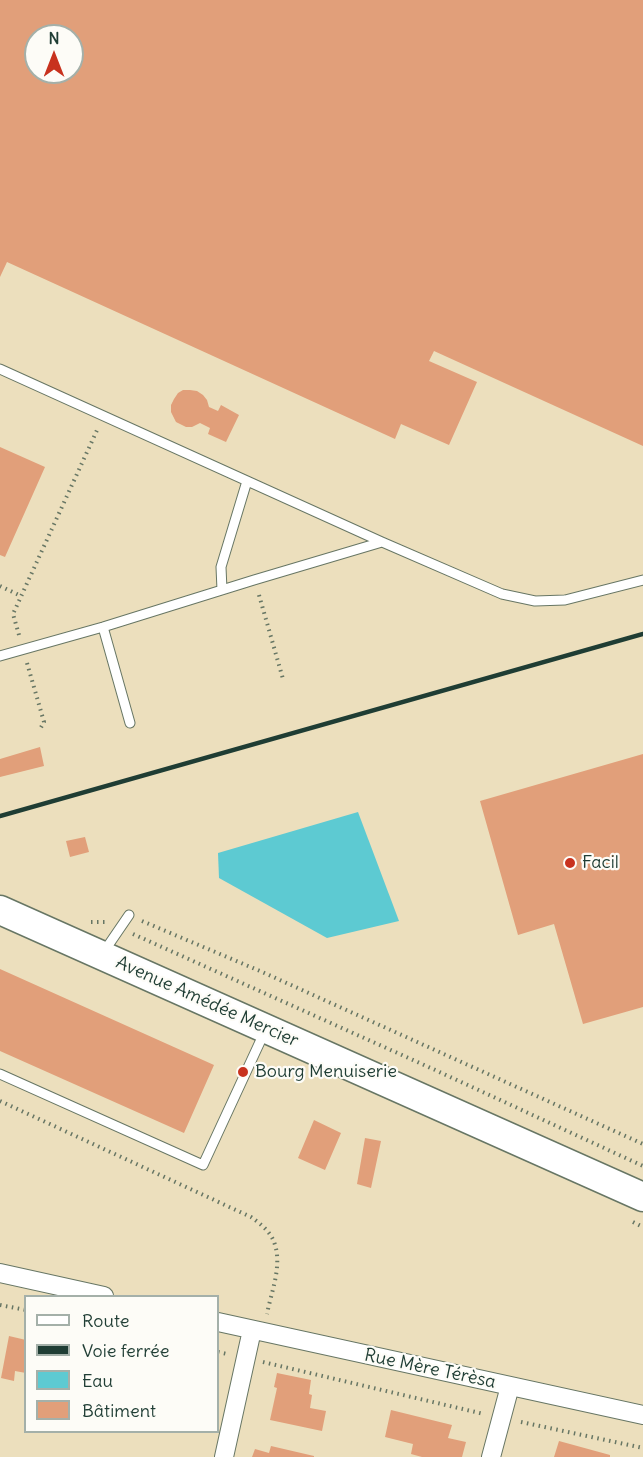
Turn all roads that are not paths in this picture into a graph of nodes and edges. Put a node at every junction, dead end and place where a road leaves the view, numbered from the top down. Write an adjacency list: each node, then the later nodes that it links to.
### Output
1 (0, 369): 2 (lane)
2 (247, 481): 3 (lane); 5 (lane)
3 (382, 542): 4 (lane); 5 (lane)
4 (643, 580)
5 (222, 590): 6 (lane)
6 (103, 627): 7 (lane); 8 (lane)
7 (0, 656)
8 (130, 723)
9 (0, 910): 11 (main road, Avenue Amédée Mercier)
10 (129, 915): 11 (lane)
11 (101, 955): 12 (main road, Avenue Amédée Mercier)
12 (266, 1029): 13 (lane); 14 (main road, Avenue Amédée Mercier)
13 (0, 1074)
14 (643, 1197)
15 (0, 1273): 16 (street)
16 (99, 1295)
17 (219, 1322): 18 (street, Rue Mère Térèsa)
18 (257, 1331): 19 (street, Rue Mère Térèsa); 21 (street)
19 (510, 1386): 20 (street, Rue Mère Térèsa); 22 (street)
20 (643, 1415)
21 (224, 1457)
22 (491, 1457)

